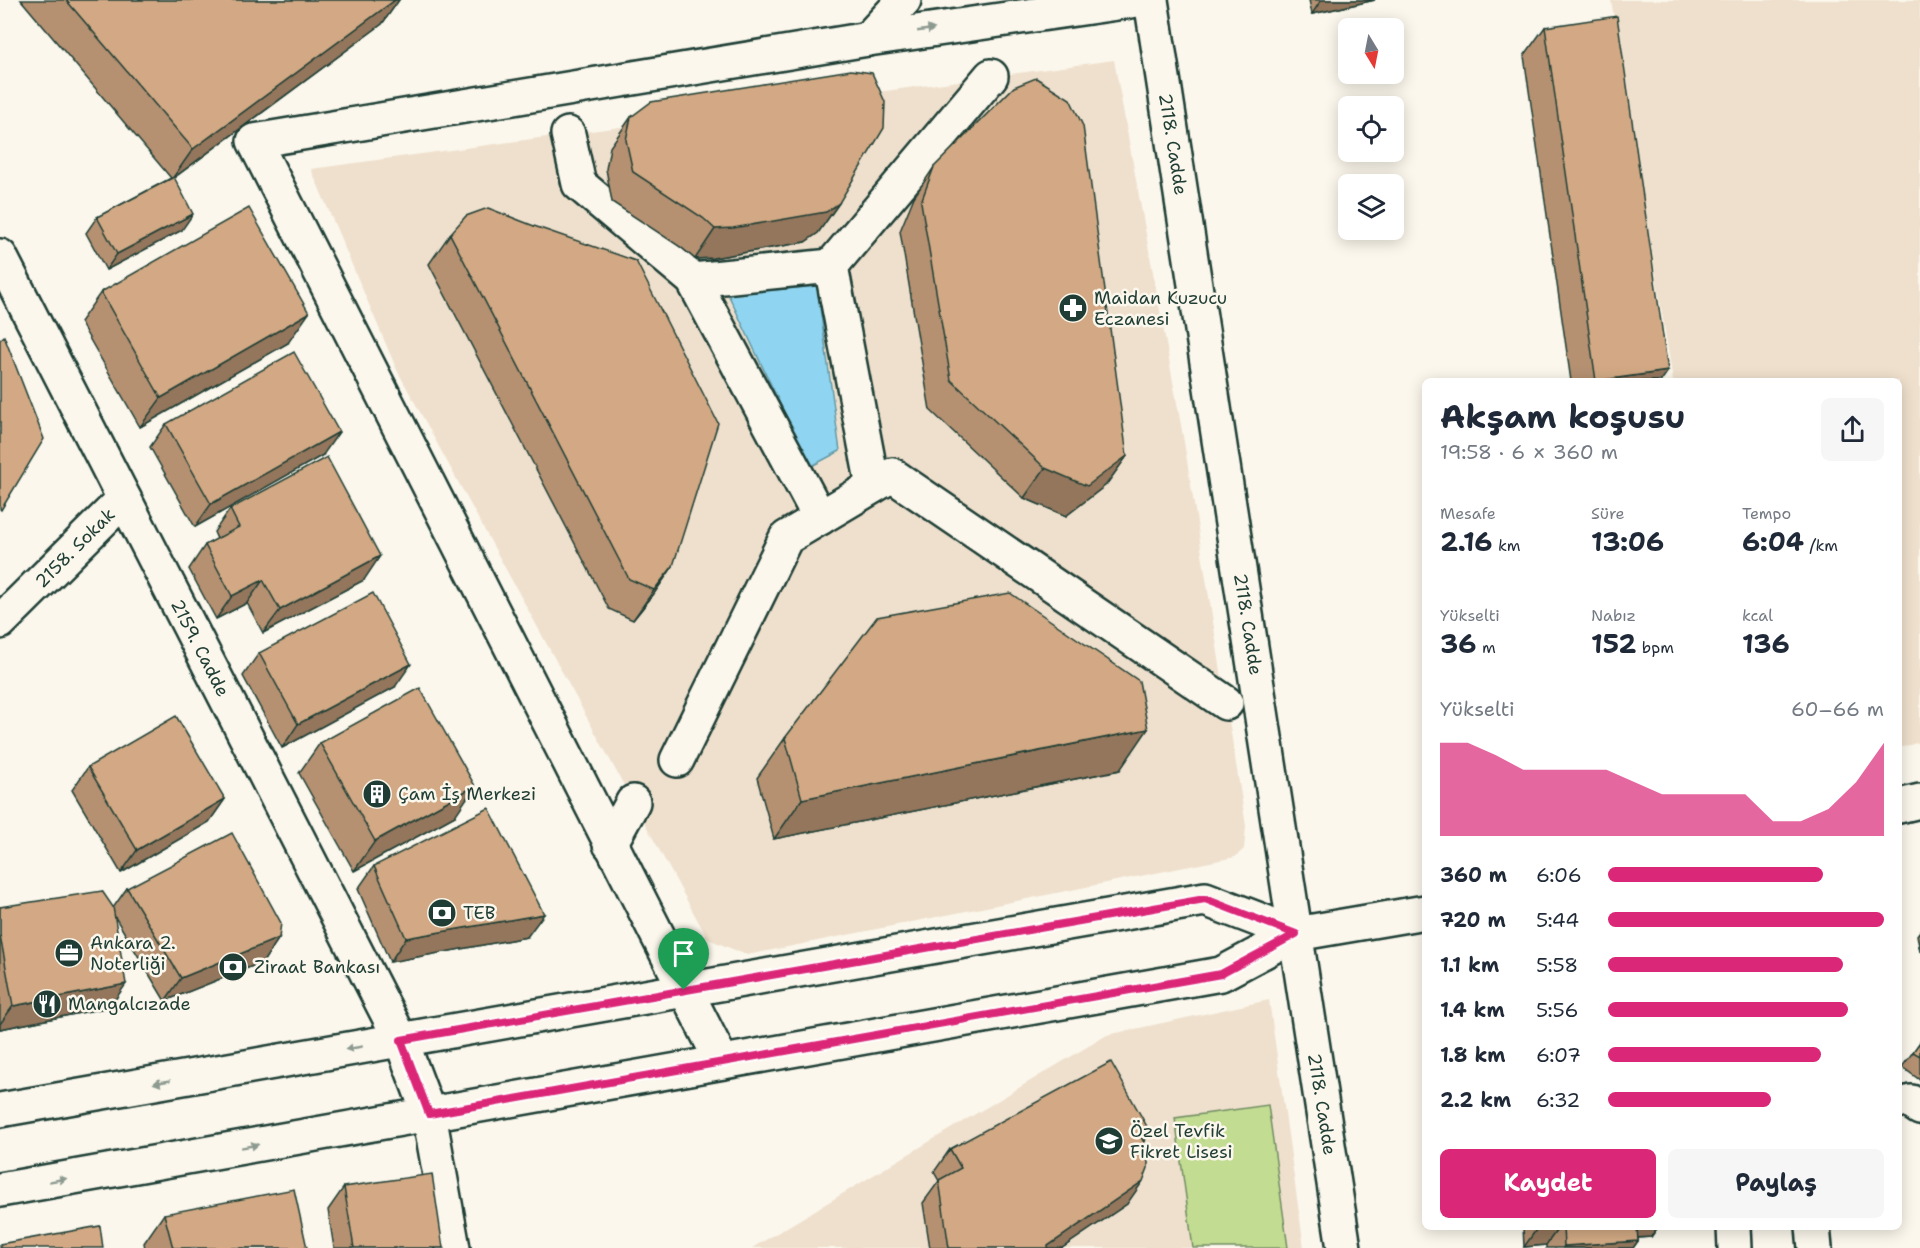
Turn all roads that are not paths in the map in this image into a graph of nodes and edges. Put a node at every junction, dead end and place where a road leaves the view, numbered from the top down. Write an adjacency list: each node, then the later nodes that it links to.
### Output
1 (904, 0): 4 (street)
2 (1138, 0): 4 (street, one-way to 2)
3 (1151, 0): 21 (street, 2118. Cadde)
4 (868, 39): 19 (street)
5 (992, 76): 8 (street)
6 (568, 134): 9 (street)
7 (0, 256): 11 (street, 2159. Cadde)
8 (831, 266): 9 (street); 10 (street)
9 (693, 280): 12 (street)
10 (873, 486): 12 (street); 14 (street)
11 (124, 499): 13 (street, 2158. Sokak); 23 (street, 2159. Cadde)
12 (820, 518): 15 (street)
13 (0, 622)
14 (1226, 703)
15 (677, 760)
16 (1920, 801): 18 (street)
17 (633, 802): 19 (street)
18 (1902, 805)
19 (610, 844): 22 (street)
20 (1422, 913): 21 (street)
21 (1296, 934): 22 (street); 24 (street); 31 (street, 2118. Cadde)
22 (684, 990): 23 (street); 24 (street)
23 (401, 1040): 25 (street, one-way to 25); 26 (street, 2159. Cadde)
24 (722, 1062): 26 (street)
25 (0, 1110)
26 (429, 1114): 27 (street, one-way to 26); 30 (street, 2159. Cadde)
27 (0, 1190)
28 (1734, 1230): 32 (street)
29 (1813, 1230): 33 (street)
30 (453, 1248)
31 (1344, 1248)
32 (1735, 1248)
33 (1815, 1248)

